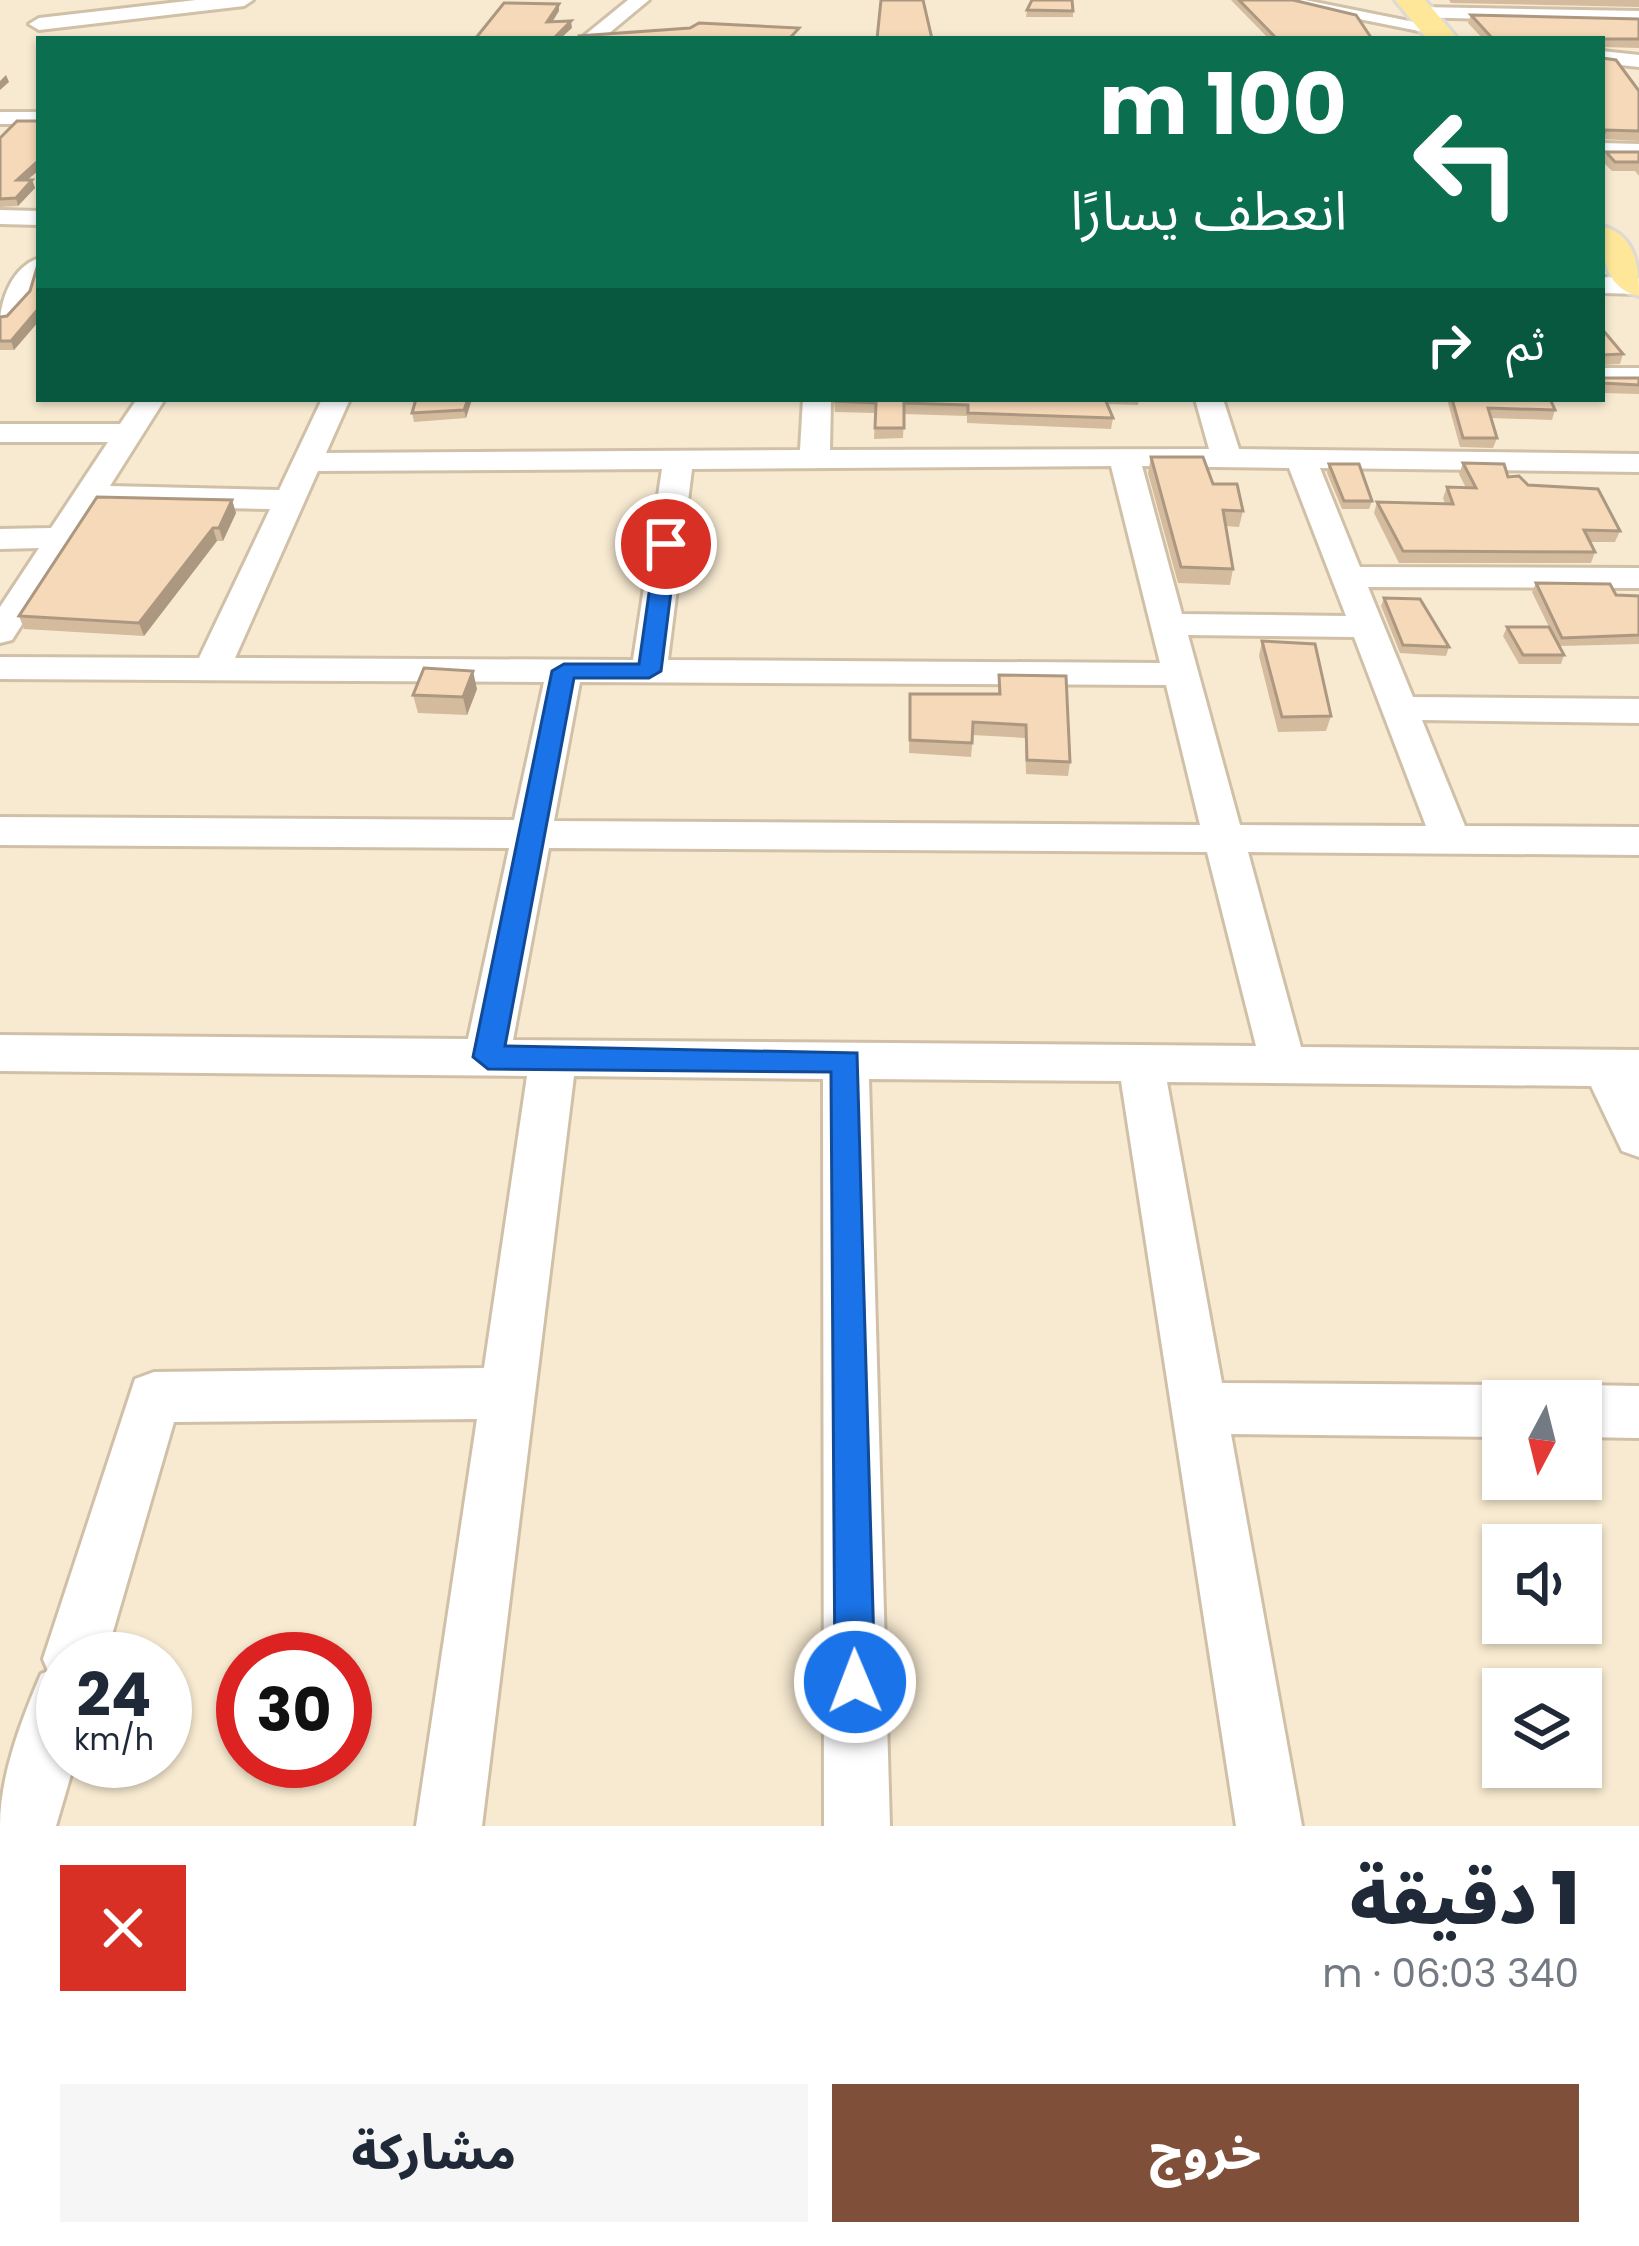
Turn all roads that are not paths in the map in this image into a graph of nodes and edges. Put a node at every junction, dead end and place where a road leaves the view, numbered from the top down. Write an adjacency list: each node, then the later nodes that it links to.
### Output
1 (244, 0): 6 (street)
2 (640, 0): 7 (street)
3 (1273, 0): 5 (street)
4 (1639, 17): 5 (street)
5 (1426, 20)
6 (39, 24)
7 (594, 36)
8 (1605, 58): 9 (street)
9 (1635, 64)
10 (19, 118): 11 (street)
11 (0, 136)
12 (1605, 150): 13 (street)
13 (1639, 151)
14 (0, 217): 15 (street)
15 (36, 218)
16 (1605, 242): 19 (main road)
17 (36, 270): 20 (street)
18 (1605, 285): 19 (street)
19 (1639, 285)
20 (0, 317)
21 (1605, 376): 22 (street)
22 (1639, 376)
23 (149, 402): 28 (street)
24 (335, 402): 34 (street)
25 (817, 402): 31 (street)
26 (1210, 402): 30 (street)
27 (0, 433): 28 (street)
28 (129, 433): 36 (street)
29 (1124, 457): 30 (street); 31 (street); 42 (street)
30 (1227, 458): 32 (street)
31 (815, 459): 33 (street)
32 (1301, 459): 35 (street); 40 (street)
33 (678, 460): 34 (street); 48 (street)
34 (307, 462): 37 (street)
35 (1639, 463)
36 (89, 495): 37 (street); 38 (street)
37 (290, 500): 46 (street)
38 (62, 538): 39 (street); 44 (street)
39 (0, 539)
40 (1347, 577): 41 (street); 43 (street)
41 (1639, 578)
42 (1168, 624): 43 (street); 49 (street)
43 (1367, 628): 50 (street)
44 (0, 633)
45 (0, 668): 46 (street)
46 (212, 669): 47 (street)
47 (564, 671): 48 (street); 53 (street)
48 (649, 671): 49 (street)
49 (1181, 674): 54 (street)
50 (1399, 708): 51 (street); 55 (street)
51 (1639, 711)
52 (0, 831): 53 (street)
53 (532, 835): 54 (street); 58 (street)
54 (1224, 838): 55 (street); 62 (street)
55 (1450, 840): 56 (street)
56 (1639, 841)
57 (0, 1053): 58 (street)
58 (488, 1057): 59 (street)
59 (553, 1058): 60 (street); 65 (street)
60 (846, 1061): 61 (street); 74 (street)
61 (1142, 1063): 62 (street); 66 (street)
62 (1283, 1064): 63 (street)
63 (1623, 1068): 64 (street)
64 (1639, 1137)
65 (508, 1394): 70 (street); 73 (street)
66 (1199, 1408): 67 (street); 75 (street)
67 (1482, 1411)
68 (1602, 1411): 69 (street)
69 (1639, 1412)
70 (82, 1632)
71 (36, 1784): 72 (street)
72 (23, 1826)
73 (449, 1826)
74 (857, 1826)
75 (1269, 1826)

